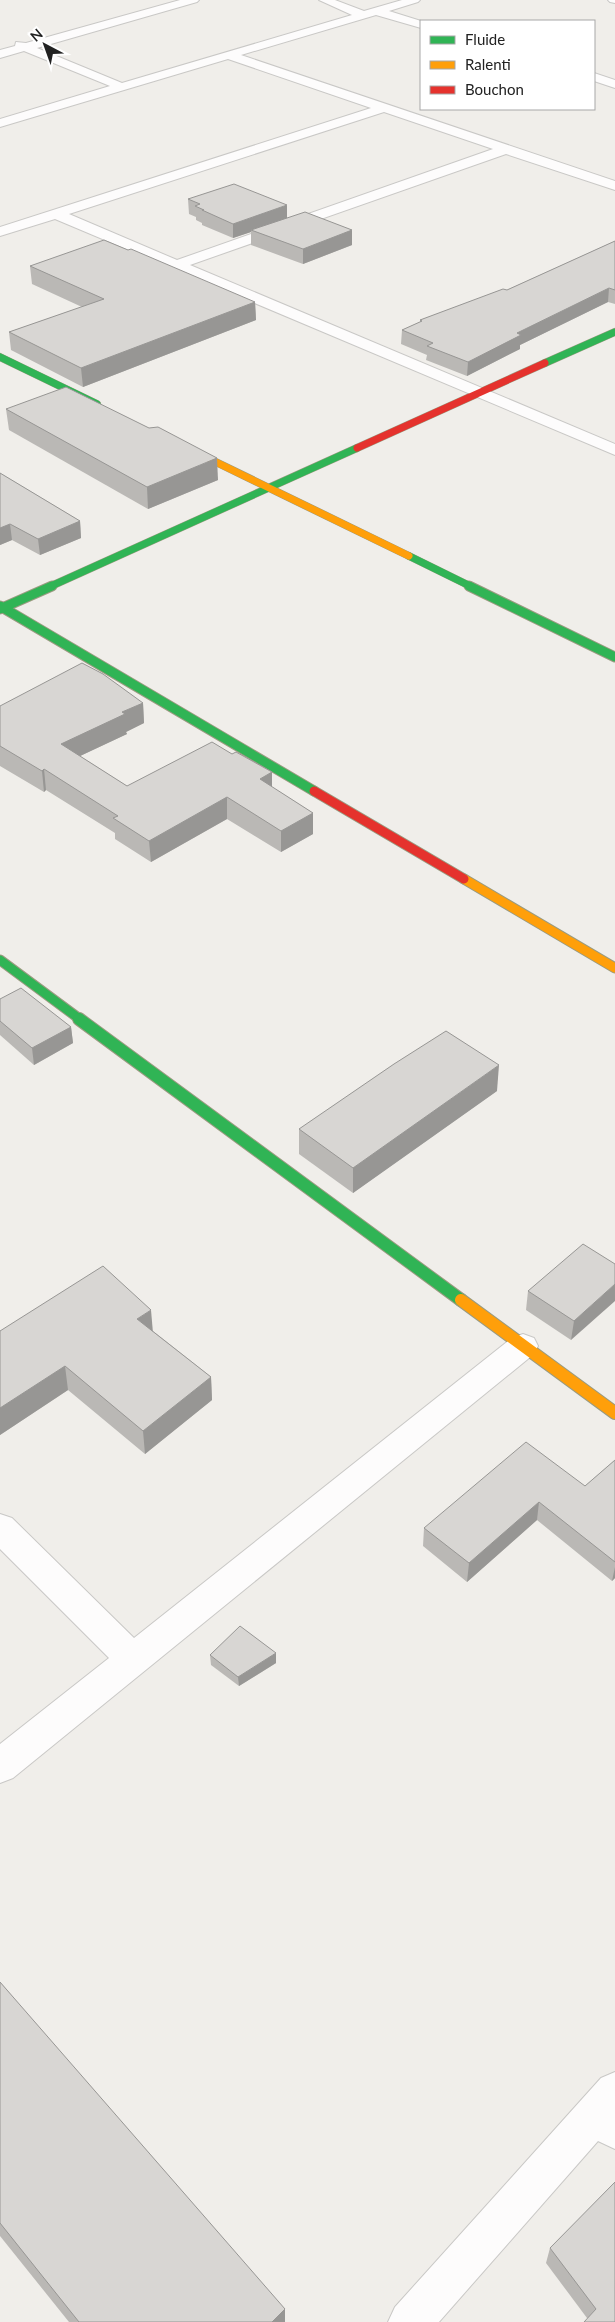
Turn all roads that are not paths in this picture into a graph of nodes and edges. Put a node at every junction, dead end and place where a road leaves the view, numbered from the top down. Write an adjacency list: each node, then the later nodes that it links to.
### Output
1 (193, 0): 8 (street)
2 (325, 0): 5 (street)
3 (414, 0): 4 (street)
4 (376, 11): 5 (street); 6 (street)
5 (362, 15): 10 (street)
6 (420, 25)
7 (9, 41): 8 (street)
8 (26, 47): 9 (street); 13 (street)
9 (0, 54)
10 (228, 56): 13 (street); 14 (street)
11 (595, 77): 12 (street)
12 (615, 84)
13 (122, 86): 15 (street)
14 (383, 108): 16 (street); 18 (street)
15 (0, 124)
16 (507, 149): 17 (street); 20 (street)
17 (615, 186)
18 (55, 214): 19 (street); 20 (street)
19 (0, 232)
20 (177, 265): 23 (street)
21 (615, 332): 23 (street)
22 (0, 357): 24 (street)
23 (479, 393): 26 (street); 27 (street)
24 (109, 410)
25 (171, 440): 27 (street)
26 (615, 450)
27 (268, 488): 28 (street); 29 (street)
28 (1, 607): 31 (street)
29 (615, 657)
30 (0, 960): 32 (street)
31 (615, 968)
32 (523, 1346): 33 (street); 35 (street)
33 (615, 1414)
34 (0, 1528): 35 (street)
35 (133, 1659): 36 (street)
36 (0, 1766)
37 (609, 2111): 38 (street)
38 (410, 2322)

